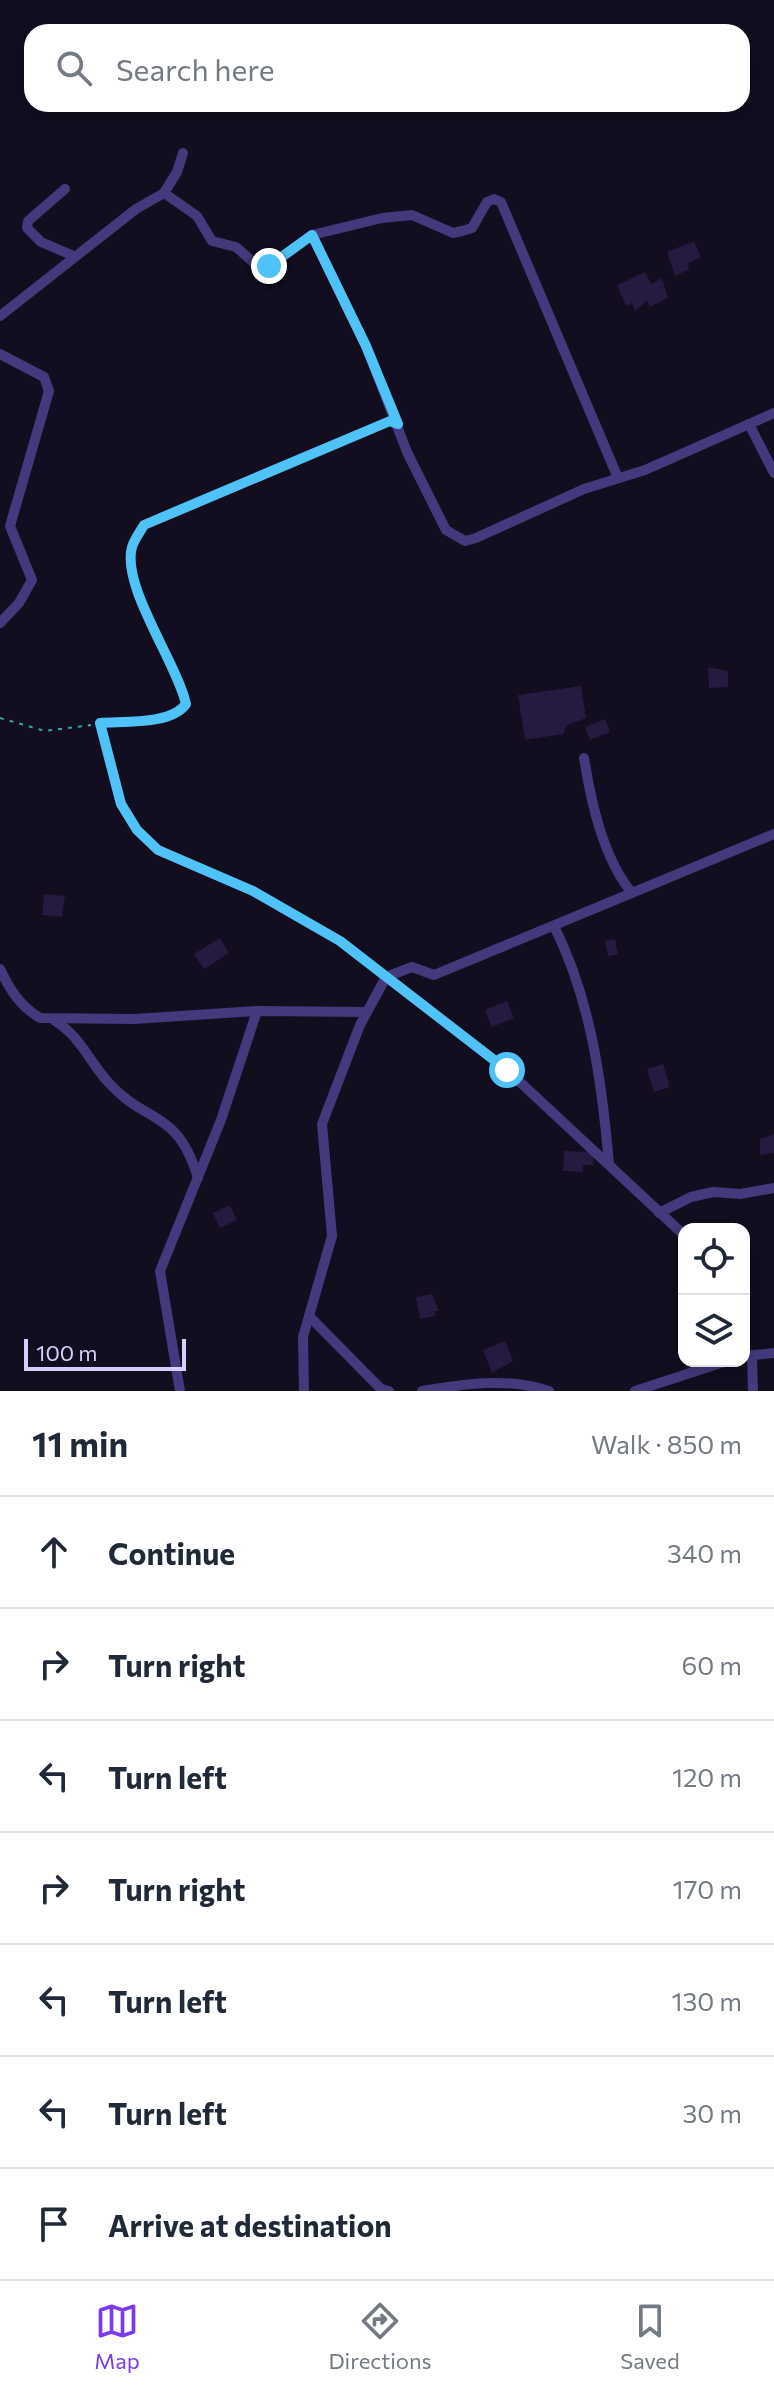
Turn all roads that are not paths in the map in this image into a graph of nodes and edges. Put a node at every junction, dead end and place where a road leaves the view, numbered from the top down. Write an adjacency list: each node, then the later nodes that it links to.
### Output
1 (183, 153): 3 (street)
2 (65, 189): 5 (street)
3 (164, 193): 4 (street); 5 (street)
4 (312, 235): 11 (street); 11 (street)
5 (74, 256): 6 (street)
6 (0, 316)
7 (0, 354): 12 (street)
8 (774, 413): 9 (street)
9 (749, 424): 10 (street); 11 (street)
10 (774, 473)
11 (618, 478)
12 (0, 623)
13 (100, 723): 19 (street)
14 (584, 758): 16 (street)
15 (774, 834): 16 (street)
16 (632, 893): 17 (street)
17 (554, 926): 19 (street); 23 (street)
18 (0, 969): 22 (street)
19 (386, 977): 21 (street); 23 (street)
20 (257, 1011): 21 (street); 22 (street); 24 (street)
21 (366, 1012): 28 (street)
22 (53, 1020): 24 (street)
23 (609, 1164): 26 (street)
24 (198, 1178): 33 (street)
25 (774, 1188): 26 (street)
26 (659, 1213): 27 (street)
27 (678, 1230)
28 (309, 1316): 34 (street); 35 (street)
29 (774, 1353): 30 (street)
30 (750, 1356)
31 (709, 1367): 38 (street)
32 (750, 1367): 39 (street)
33 (180, 1391)
34 (304, 1391)
35 (389, 1391)
36 (422, 1391): 37 (street)
37 (549, 1391)
38 (635, 1391)
39 (753, 1391)

